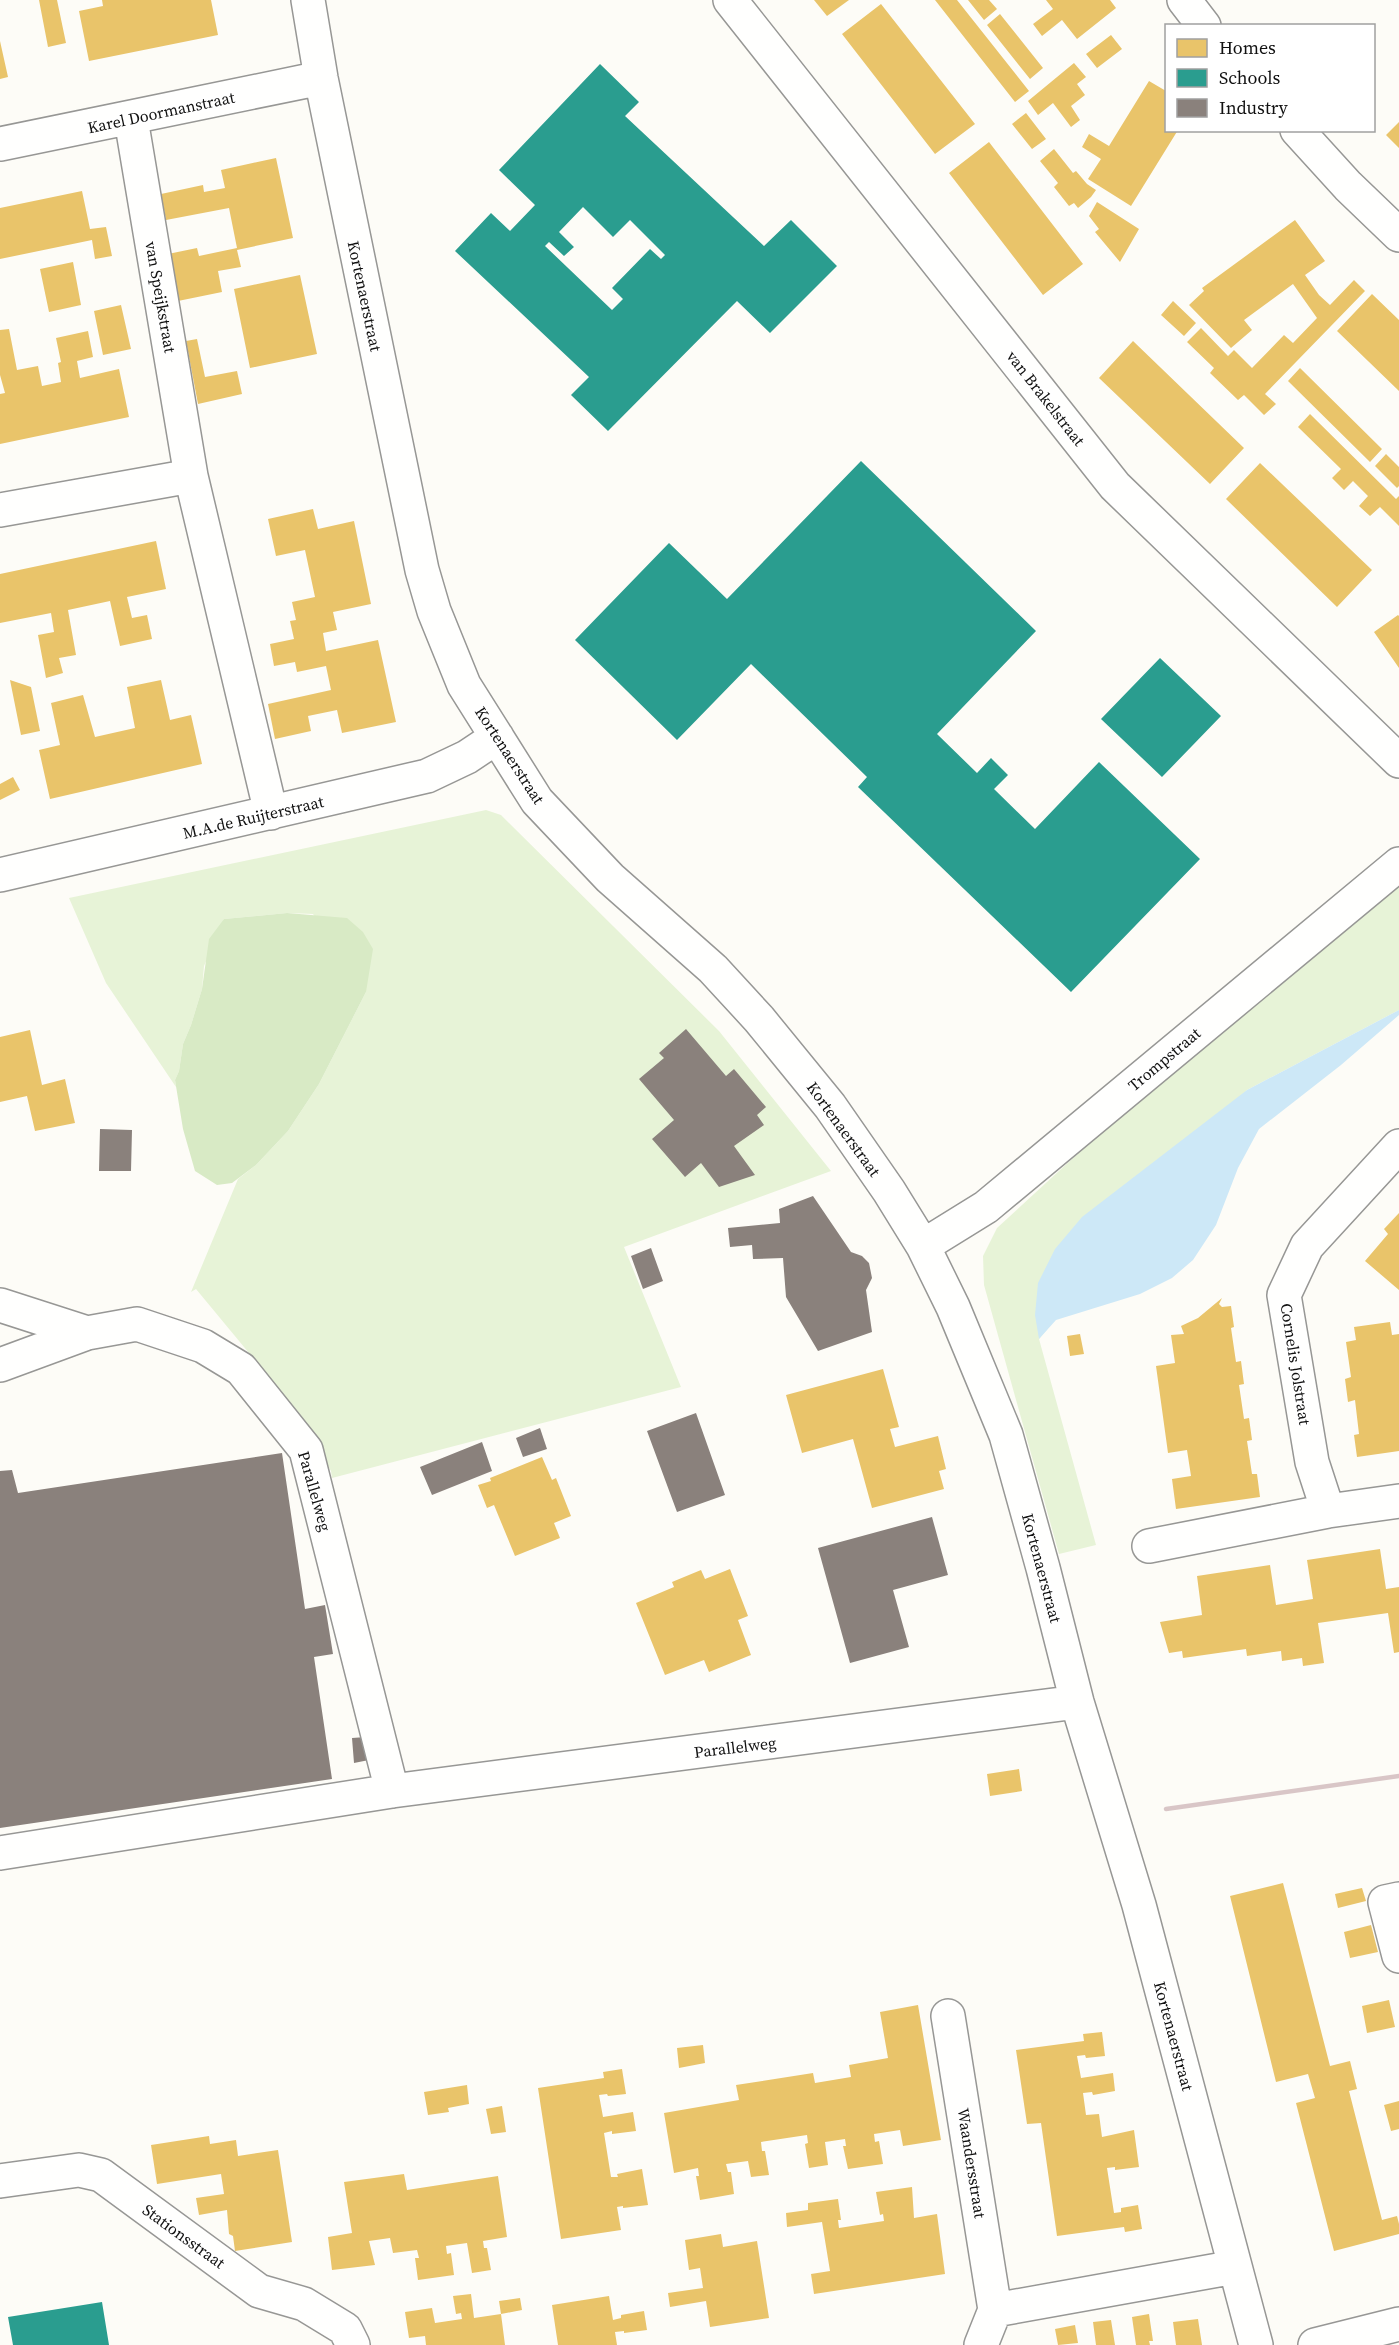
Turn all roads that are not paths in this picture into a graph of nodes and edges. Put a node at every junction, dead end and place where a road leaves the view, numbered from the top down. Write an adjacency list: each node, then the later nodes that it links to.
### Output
1 (308, 0): 5 (street, Kortenaerstraat)
2 (730, 0): 13 (street, van Brakelstraat)
3 (1184, 0): 4 (street)
4 (1202, 24)
5 (321, 78): 6 (street, Karel Doormanstraat); 12 (street, Kortenaerstraat)
6 (130, 118): 8 (street, Karel Doormanstraat); 10 (street, van Speijkstraat)
7 (1299, 132): 9 (street)
8 (0, 144)
9 (1399, 235)
10 (191, 476): 11 (street); 14 (street, van Speijkstraat)
11 (0, 510)
12 (497, 737): 14 (street, M.A.de Ruijterstraat); 18 (street, Kortenaerstraat)
13 (1399, 762)
14 (271, 813): 16 (street, M.A.de Ruijterstraat)
15 (1399, 864): 18 (street, Trompstraat)
16 (0, 875)
17 (1399, 1146): 23 (street, Cornelis Jolstraat)
18 (923, 1246): 25 (street, Kortenaerstraat)
19 (0, 1305): 20 (street, Parallelweg)
20 (87, 1333): 21 (street, Parallelweg); 26 (street, Parallelweg)
21 (0, 1365)
22 (1399, 1501): 23 (street)
23 (1328, 1511): 24 (street)
24 (1149, 1546)
25 (1077, 1702): 26 (street, Parallelweg); 32 (street, Kortenaerstraat)
26 (392, 1791): 27 (street, Parallelweg)
27 (0, 1853)
28 (1399, 1899): 29 (street)
29 (1399, 1956)
30 (948, 2016): 33 (street, Waandersstraat)
31 (0, 2181): 35 (street, Stationsstraat)
32 (1235, 2267): 33 (street); 37 (street, Kortenaerstraat)
33 (995, 2310): 36 (street)
34 (1399, 2324): 38 (street)
35 (353, 2345)
36 (981, 2345)
37 (1256, 2345)
38 (1315, 2345)

